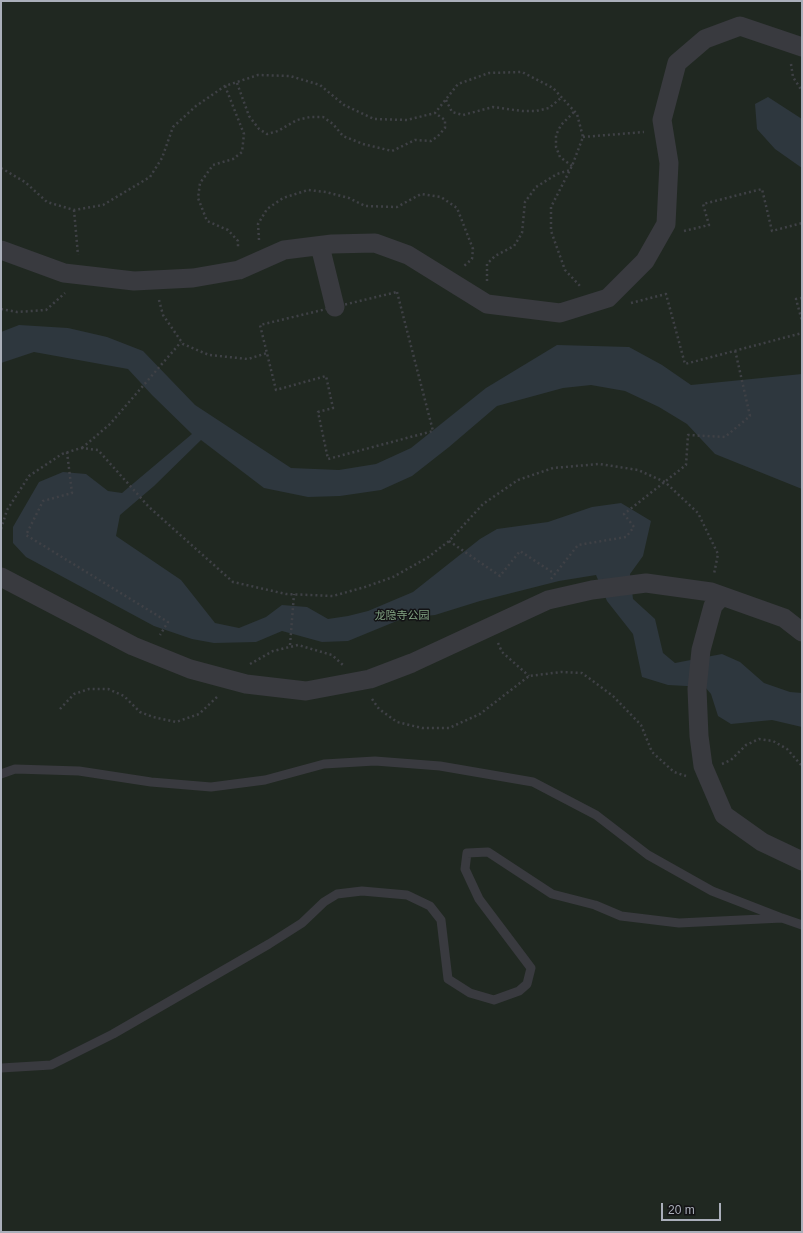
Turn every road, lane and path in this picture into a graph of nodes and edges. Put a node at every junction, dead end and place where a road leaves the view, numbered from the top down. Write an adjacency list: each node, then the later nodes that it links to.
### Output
1 (795, 45): 4 (path); 9 (street)
2 (236, 82): 3 (path); 8 (path); 8 (path)
3 (226, 86): 12 (path); 19 (path)
4 (802, 91)
5 (562, 97): 6 (path); 6 (path); 7 (path)
6 (446, 100): 8 (path)
7 (575, 111): 10 (path); 11 (path)
8 (435, 113)
9 (664, 131): 10 (path); 15 (street)
10 (583, 136): 11 (path)
11 (572, 166): 13 (path)
12 (1, 168)
13 (570, 170): 23 (path); 24 (path)
14 (802, 223): 15 (path)
15 (658, 238): 23 (street)
16 (320, 246): 18 (street); 21 (street); 26 (street)
17 (1, 250): 20 (street)
18 (272, 256): 19 (street); 21 (path)
19 (239, 270): 20 (street)
20 (154, 280): 29 (path)
21 (450, 281): 24 (street)
22 (802, 298): 27 (path)
23 (595, 302): 24 (street)
24 (487, 304)
25 (629, 304): 30 (path)
26 (335, 307): 31 (path); 31 (path)
27 (802, 321)
28 (802, 333): 30 (path)
29 (182, 342): 31 (path); 32 (path)
30 (736, 350): 34 (path)
31 (267, 353)
32 (82, 448): 33 (path); 40 (path)
33 (67, 452): 35 (path); 45 (path)
34 (665, 482): 36 (path); 37 (path); 41 (path)
35 (1, 529)
36 (449, 541): 37 (path); 40 (path)
37 (555, 574): 39 (path)
38 (1, 577): 45 (street)
39 (551, 580)
40 (294, 594): 44 (path)
41 (716, 594): 42 (street); 43 (street); 49 (street)
42 (491, 627): 46 (path); 47 (street)
43 (802, 632)
44 (290, 645)
45 (150, 653): 47 (street)
46 (529, 676): 47 (path); 49 (path)
47 (360, 681)
48 (802, 766): 49 (path)
49 (706, 773): 51 (street)
50 (1, 774): 52 (lane)
51 (802, 861)
52 (782, 918): 53 (lane); 54 (lane)
53 (802, 925)
54 (1, 1068)

